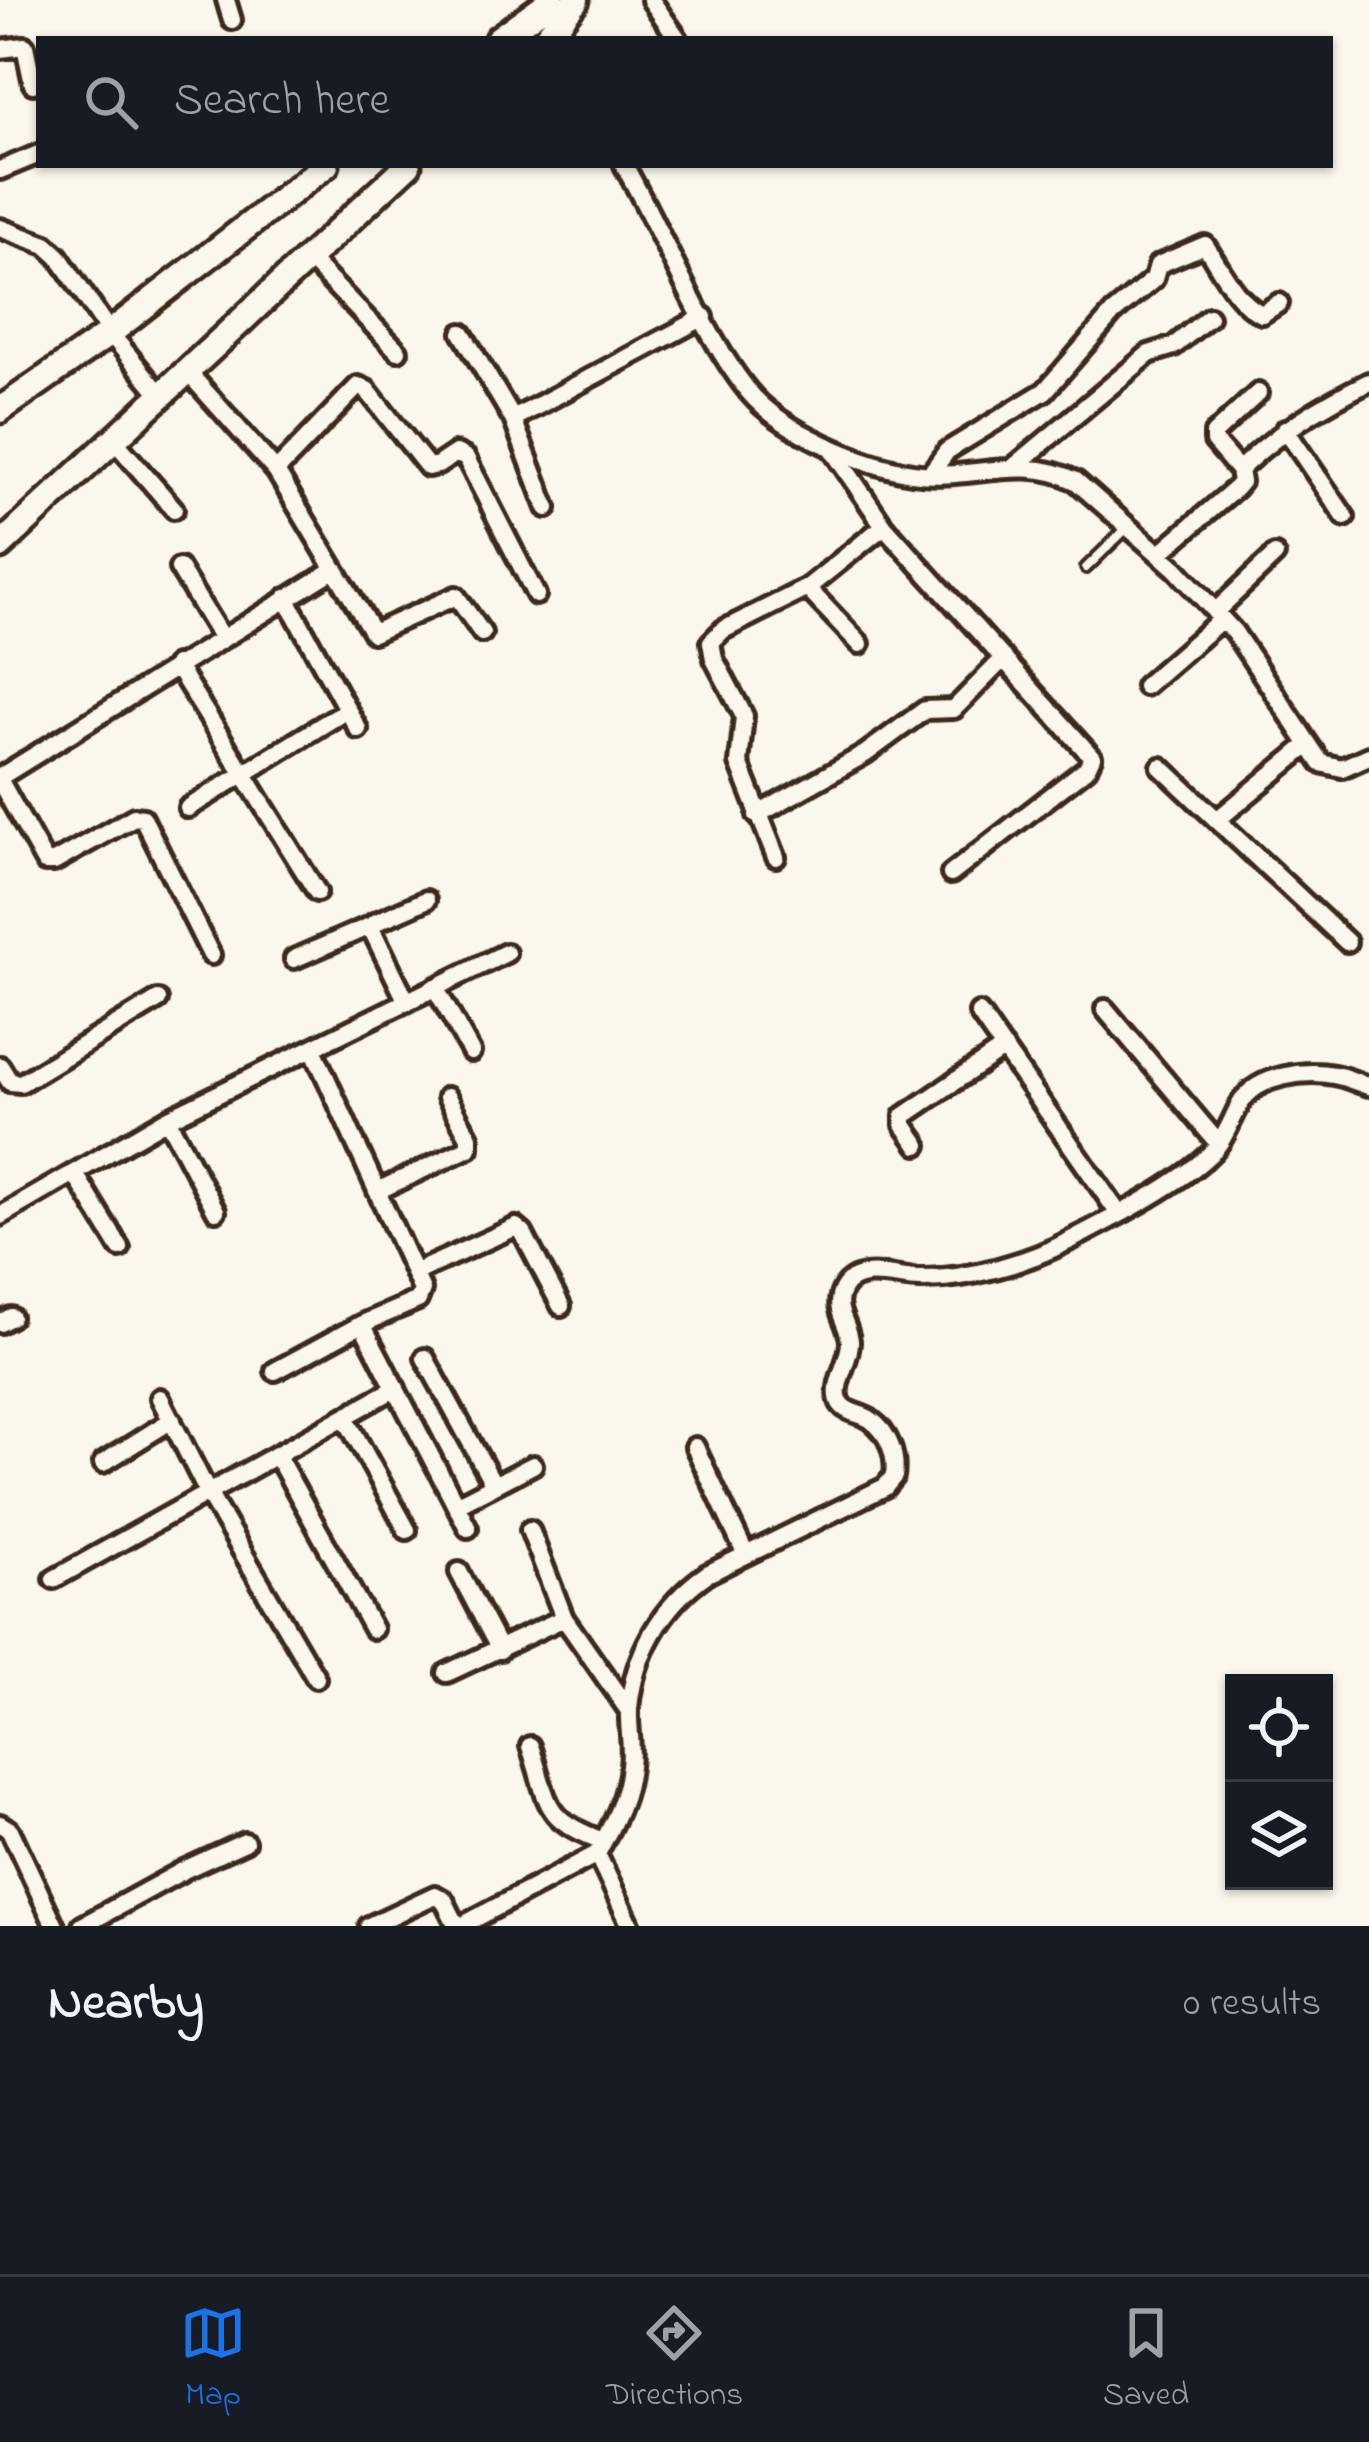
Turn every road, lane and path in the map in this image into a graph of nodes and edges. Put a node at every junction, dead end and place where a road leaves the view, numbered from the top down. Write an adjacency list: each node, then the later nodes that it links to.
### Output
1 (226, 0): 5 (street)
2 (552, 0): 6 (street)
3 (576, 0): 7 (street)
4 (651, 0): 8 (street)
5 (232, 20)
6 (502, 36)
7 (550, 36)
8 (676, 36)
9 (0, 49): 10 (street)
10 (33, 84)
11 (36, 155): 15 (street)
12 (322, 168): 21 (street)
13 (405, 168): 17 (street)
14 (626, 168): 20 (street)
15 (0, 170)
16 (0, 228): 21 (street)
17 (308, 258): 23 (street); 24 (street)
18 (1279, 303): 36 (street)
19 (1209, 316): 33 (street)
20 (704, 317): 29 (street); 32 (street)
21 (110, 332): 27 (street); 28 (street)
22 (462, 333): 29 (street)
23 (398, 351)
24 (186, 370): 27 (street); 35 (street)
25 (1369, 382): 30 (street)
26 (1258, 393): 34 (street)
27 (160, 394): 31 (street)
28 (0, 410)
29 (513, 418): 38 (street)
30 (1285, 429): 34 (street); 39 (street)
31 (113, 439): 37 (street); 42 (street)
32 (831, 447): 36 (street); 40 (street)
33 (1015, 466): 36 (street); 41 (street)
34 (1239, 470): 43 (street)
35 (276, 471): 47 (street); 49 (street)
36 (930, 474)
37 (173, 508)
38 (547, 508)
39 (1346, 517)
40 (884, 526): 48 (street); 55 (street)
41 (1129, 527): 43 (street); 46 (lane)
42 (0, 546)
43 (1159, 554): 51 (street)
44 (1275, 555): 51 (street)
45 (179, 568): 53 (street)
46 (1086, 568)
47 (335, 569): 50 (street); 52 (street)
48 (807, 588): 54 (street); 66 (street)
49 (536, 596)
50 (286, 598): 53 (street); 58 (street)
51 (1218, 615): 57 (street); 60 (street)
52 (482, 633)
53 (221, 638): 56 (street)
54 (860, 644)
55 (1004, 658): 66 (street); 69 (street)
56 (176, 664): 63 (street); 64 (street)
57 (1145, 686)
58 (347, 710): 59 (street); 63 (street)
59 (358, 729)
60 (1308, 745): 61 (street); 67 (street)
61 (1369, 757)
62 (1161, 767): 67 (street)
63 (244, 774): 65 (street); 70 (street)
64 (0, 779): 75 (street)
65 (188, 808)
66 (757, 815): 68 (street)
67 (1216, 820): 73 (street)
68 (776, 857)
69 (951, 874)
70 (317, 892)
71 (426, 900): 72 (street)
72 (372, 926): 76 (street); 79 (street)
73 (1346, 942)
74 (506, 953): 77 (street)
75 (212, 955)
76 (294, 959)
77 (436, 987): 79 (street); 84 (street)
78 (158, 1000): 85 (street)
79 (406, 1002): 83 (street)
80 (1105, 1009): 89 (street)
81 (979, 1013): 82 (street)
82 (1004, 1048): 90 (street); 94 (street)
83 (313, 1049): 88 (street); 92 (street)
84 (471, 1052)
85 (0, 1066)
86 (1369, 1086): 89 (street)
87 (447, 1096): 92 (street)
88 (167, 1119): 91 (street); 93 (street)
89 (1219, 1143): 94 (street)
90 (918, 1145)
91 (75, 1174): 95 (street); 96 (street)
92 (377, 1191): 97 (street)
93 (216, 1211)
94 (1119, 1214): 116 (street)
95 (0, 1216)
96 (120, 1248)
97 (414, 1273): 98 (street); 99 (street)
98 (561, 1306)
99 (362, 1324): 101 (street); 102 (street)
100 (425, 1358): 110 (street)
101 (275, 1371)
102 (396, 1388): 104 (street); 112 (street)
103 (160, 1398): 105 (street)
104 (346, 1419): 107 (street); 114 (street)
105 (172, 1420): 108 (street); 111 (street)
106 (695, 1447): 116 (street)
107 (277, 1456): 111 (street); 120 (street)
108 (103, 1463)
109 (532, 1465): 110 (street)
110 (494, 1485): 112 (street)
111 (208, 1493): 118 (street); 123 (street)
112 (456, 1505): 113 (street)
113 (468, 1528)
114 (407, 1530)
115 (530, 1530): 119 (street)
116 (746, 1555): 124 (street)
117 (459, 1572): 121 (street)
118 (54, 1579)
119 (564, 1618): 121 (street); 124 (street)
120 (373, 1629)
121 (500, 1650): 122 (street)
122 (447, 1673)
123 (316, 1678)
124 (629, 1712): 128 (street)
125 (530, 1746): 128 (street)
126 (0, 1823): 129 (street)
127 (244, 1842): 130 (street)
128 (600, 1848): 132 (street); 133 (street)
129 (55, 1926)
130 (82, 1926)
131 (369, 1926): 132 (street)
132 (459, 1926)
133 (631, 1926)

